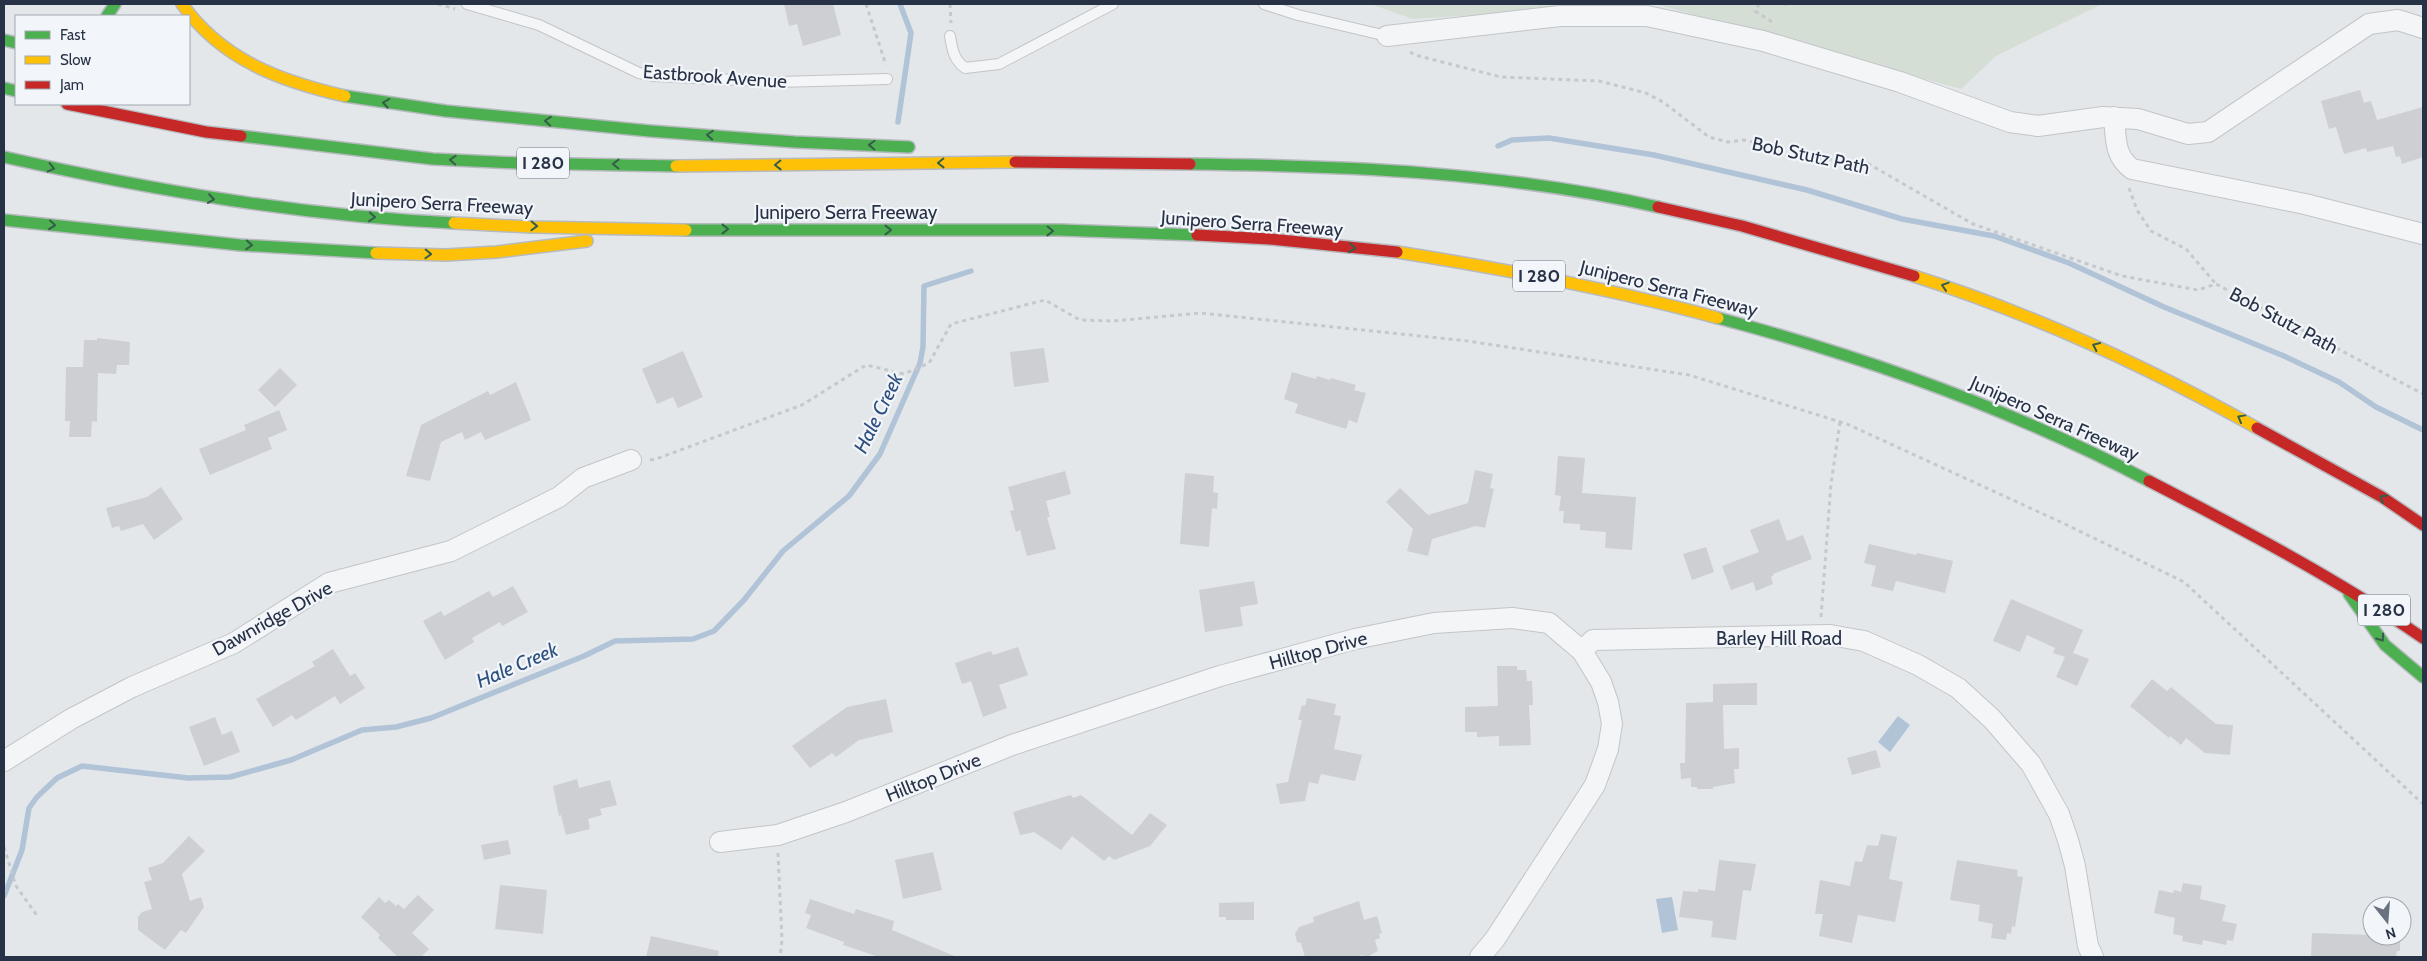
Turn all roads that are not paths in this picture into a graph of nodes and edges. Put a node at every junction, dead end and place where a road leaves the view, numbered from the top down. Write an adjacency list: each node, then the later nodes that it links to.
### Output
1 (115, 4): 6 (highway)
2 (182, 4): 13 (highway, one-way to 2)
3 (467, 4): 10 (lane, Eastbrook Avenue)
4 (1113, 4): 8 (lane)
5 (1264, 4): 9 (lane)
6 (108, 15)
7 (2423, 28): 12 (street)
8 (950, 36)
9 (1387, 36): 12 (street)
10 (887, 79)
11 (72, 105): 16 (highway, I 280, one-way to 11)
12 (2114, 117): 19 (street)
13 (922, 149)
14 (941, 151): 16 (highway)
15 (4, 157): 18 (highway, Junipero Serra Freeway / I 280, one-way to 18)
16 (1024, 162): 21 (highway, I 280, one-way to 16)
17 (4, 220): 18 (highway, one-way to 18)
18 (676, 228): 22 (highway, Junipero Serra Freeway / I 280, one-way to 22)
19 (2423, 234)
20 (632, 460): 26 (street, Dawnridge Drive)
21 (2423, 526)
22 (2342, 585): 23 (highway, Junipero Serra Freeway / I 280); 25 (highway, one-way to 25)
23 (2423, 638)
24 (1582, 651): 27 (street, Hilltop Drive); 28 (street, Hilltop Drive); 29 (street, Barley Hill Road)
25 (2423, 677)
26 (4, 762)
27 (720, 842)
28 (1480, 957)
29 (2093, 957)

